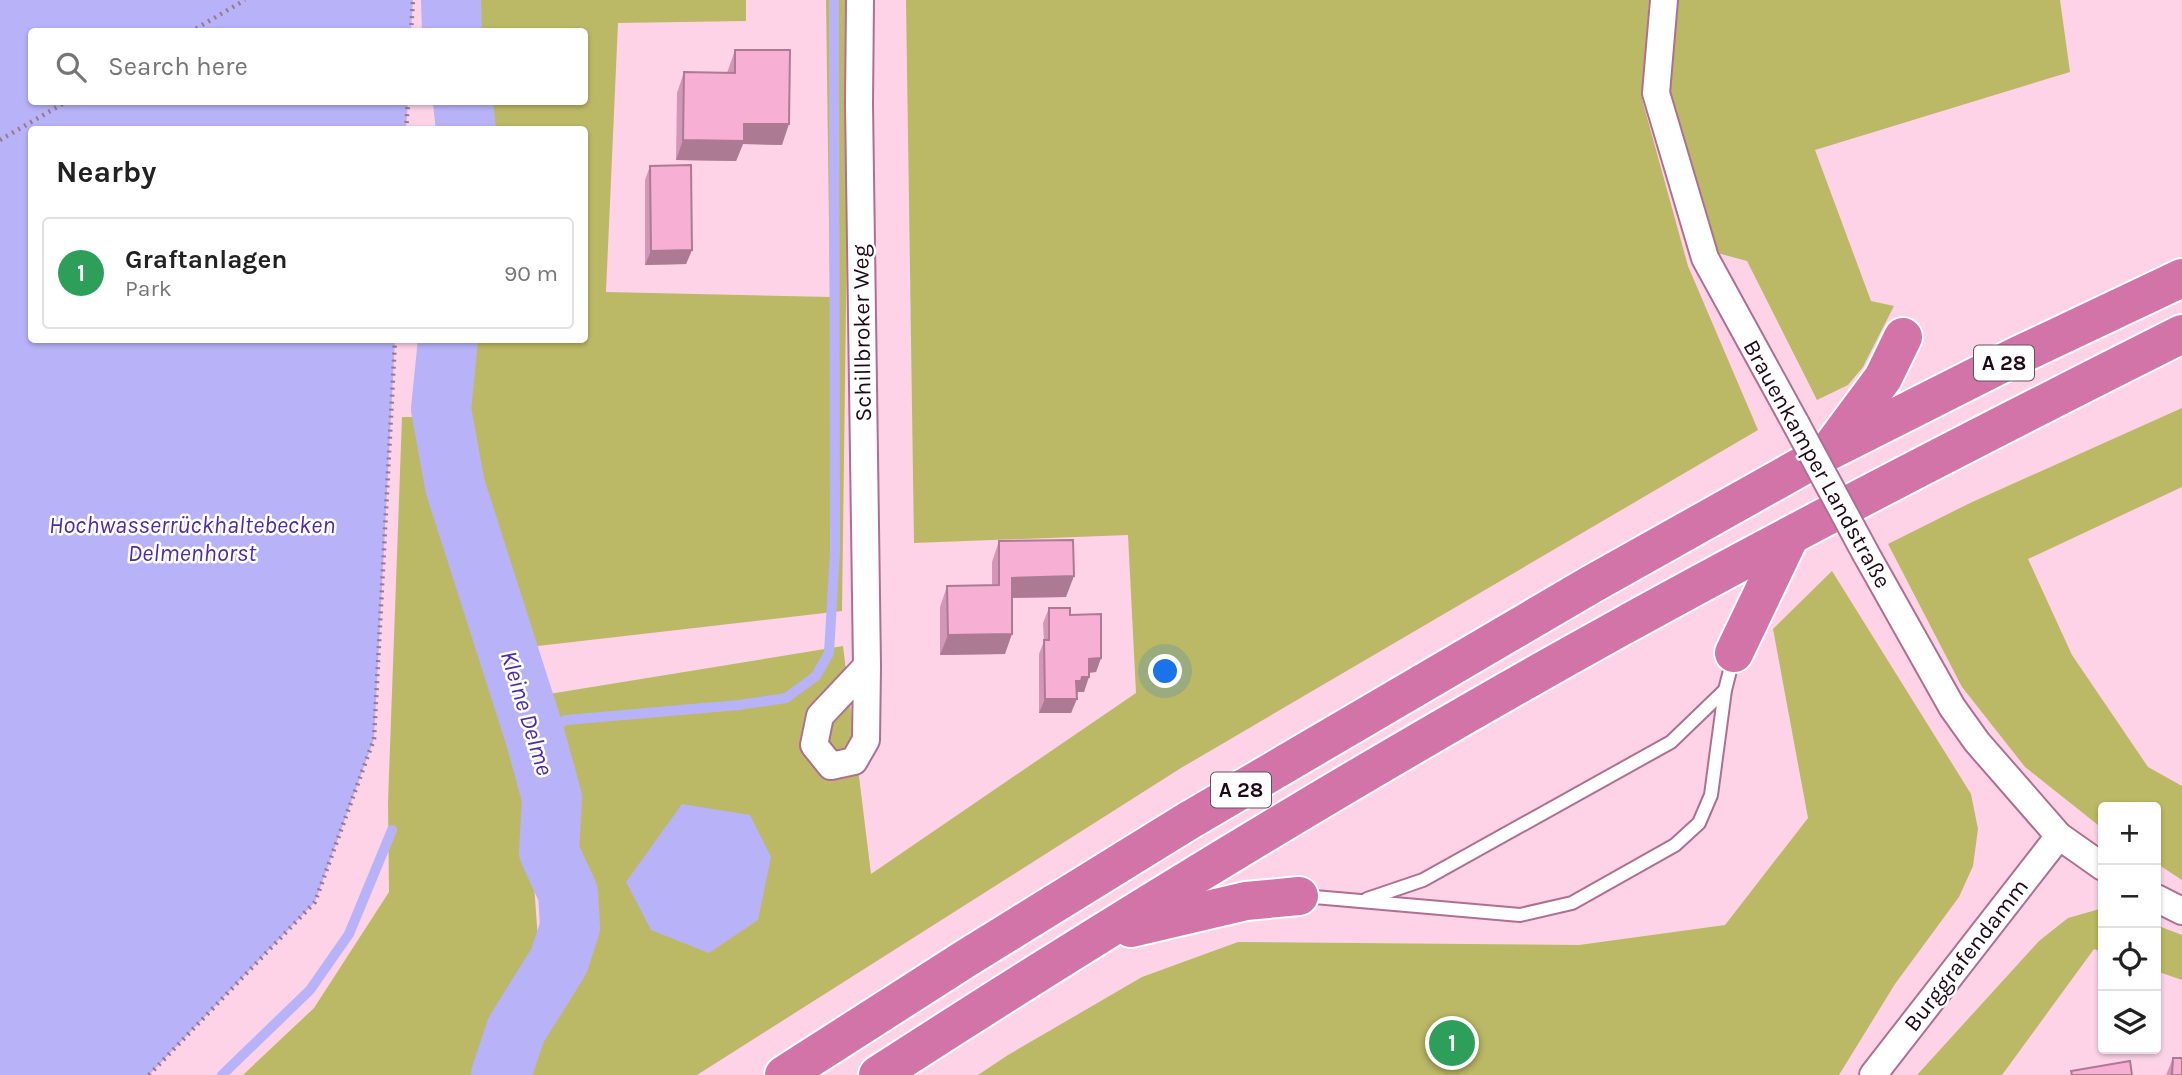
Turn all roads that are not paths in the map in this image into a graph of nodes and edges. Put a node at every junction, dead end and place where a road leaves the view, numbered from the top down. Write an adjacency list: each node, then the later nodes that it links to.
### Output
1 (860, 0): 9 (street, Schillbroker Weg)
2 (1664, 0): 11 (street, Brauenkamper Landstraße, bridge)
3 (2182, 278): 6 (highway, A 28)
4 (2182, 334): 7 (highway, A 28)
5 (1903, 337): 6 (highway)
6 (1829, 451): 18 (highway, A 28)
7 (1790, 536): 8 (highway); 17 (highway, A 28)
8 (1734, 653): 10 (lane)
9 (867, 666)
10 (1725, 690): 15 (lane); 15 (lane)
11 (2059, 836): 12 (street, Brauenkamper Landstraße); 20 (street, Burggrafendamm)
12 (2100, 865)
13 (1299, 895): 15 (lane); 17 (highway)
14 (2161, 900): 16 (street)
15 (1360, 901)
16 (2182, 911)
17 (1098, 936): 19 (highway, A 28)
18 (785, 1075)
19 (878, 1075)
20 (1873, 1075)

